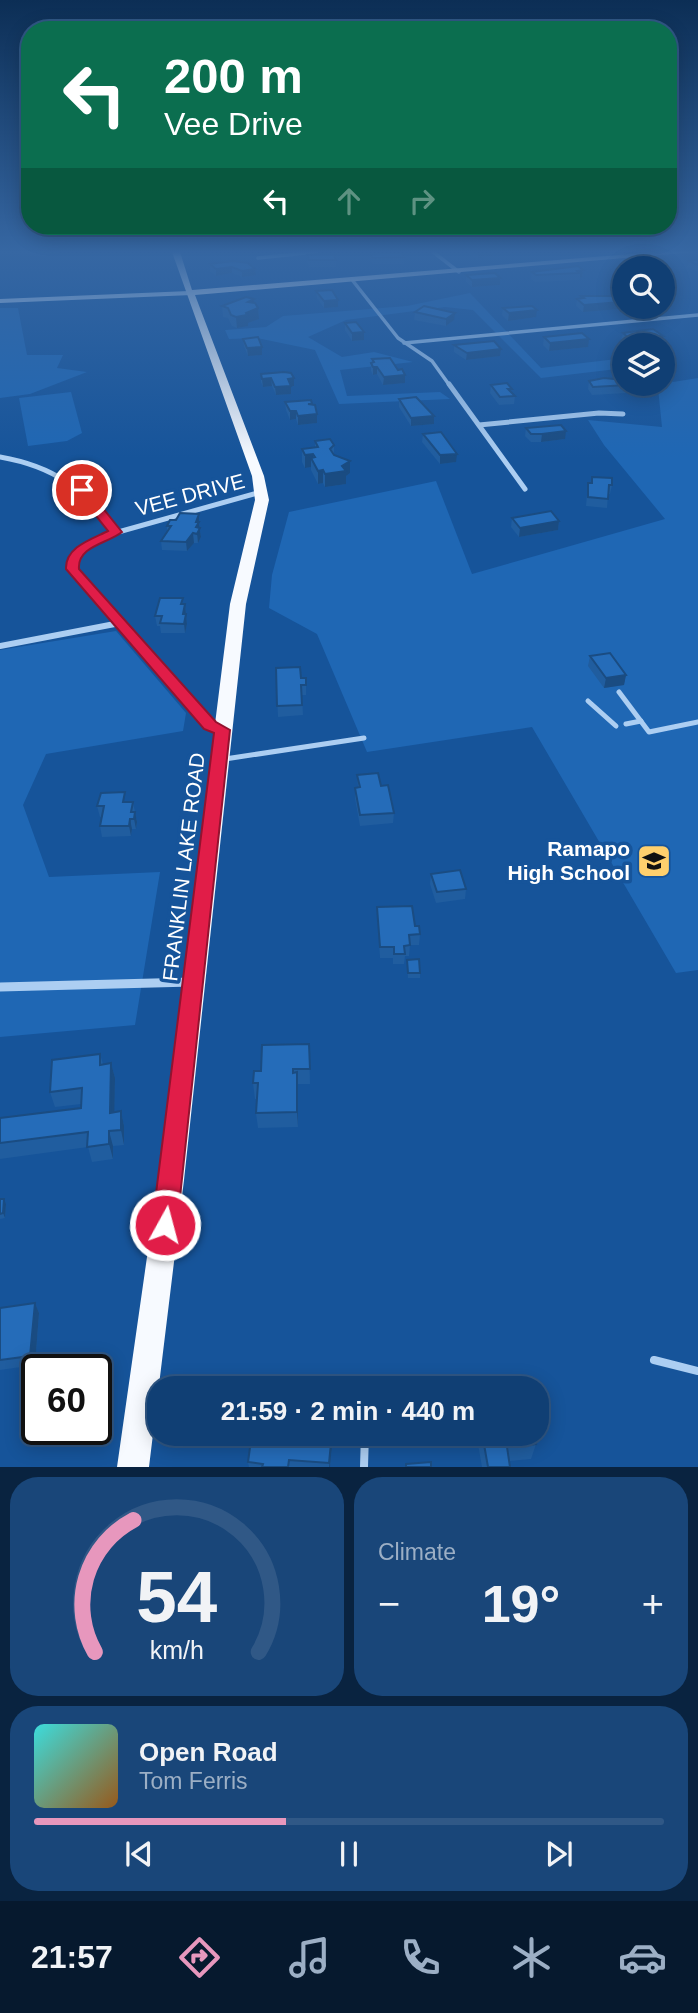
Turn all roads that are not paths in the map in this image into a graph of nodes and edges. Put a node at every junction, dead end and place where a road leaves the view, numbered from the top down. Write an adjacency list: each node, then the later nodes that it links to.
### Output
1 (200, 320): 9 (main road, FRANKLIN LAKE ROAD)
2 (385, 320): 4 (street)
3 (641, 320): 4 (street)
4 (404, 343): 6 (street)
5 (623, 414): 6 (street)
6 (479, 425): 8 (street)
7 (0, 457): 10 (street)
8 (526, 489)
9 (261, 492): 10 (street, VEE DRIVE); 19 (main road, FRANKLIN LAKE ROAD)
10 (116, 532): 11 (street, VEE DRIVE)
11 (120, 623): 12 (street); 19 (street, VEE DRIVE)
12 (0, 646)
13 (618, 692): 15 (lane)
14 (588, 701): 18 (lane)
15 (641, 721): 16 (lane); 17 (lane)
16 (698, 722)
17 (626, 724)
18 (616, 726)
19 (222, 730): 21 (main road, FRANKLIN LAKE ROAD)
20 (364, 738): 21 (lane)
21 (219, 760): 22 (main road, FRANKLIN LAKE ROAD)
22 (193, 982): 23 (street); 27 (main road, FRANKLIN LAKE ROAD)
23 (0, 987)
24 (654, 1360): 25 (lane)
25 (698, 1371)
26 (365, 1446): 28 (lane)
27 (133, 1467)
28 (364, 1467)

